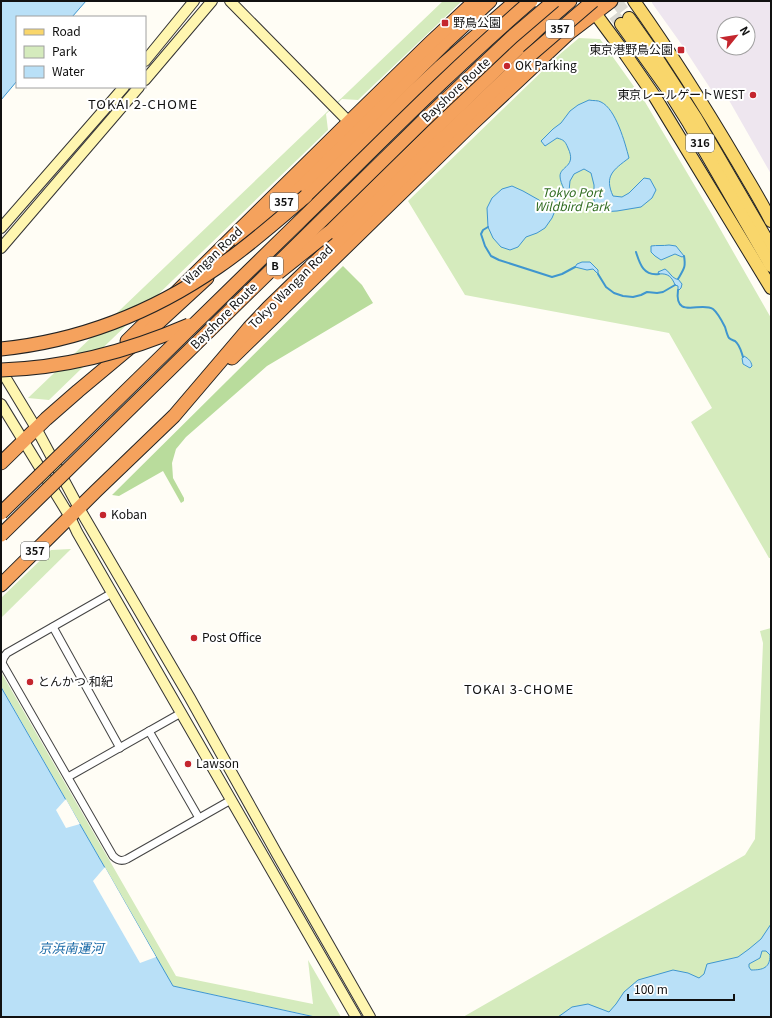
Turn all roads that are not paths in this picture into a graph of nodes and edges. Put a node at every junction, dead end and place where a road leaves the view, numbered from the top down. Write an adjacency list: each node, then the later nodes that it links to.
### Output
1 (194, 1): 13 (street)
2 (212, 1): 14 (street)
3 (230, 1): 17 (street)
4 (516, 1): 26 (highway, bridge)
5 (531, 1): 35 (highway, Bayshore Route / B, bridge)
6 (554, 1): 37 (highway, Bayshore Route / B, bridge)
7 (570, 1): 27 (highway, B, bridge)
8 (586, 1): 12 (main road)
9 (611, 1): 12 (highway, 357)
10 (634, 1): 18 (main road, 316)
11 (483, 3): 17 (highway, 357); 29 (highway, 357)
12 (594, 7): 20 (main road, 316); 28 (highway, 357); 28 (highway, Tokyo Wangan Road / 357, bridge)
13 (146, 60)
14 (146, 79)
15 (123, 88): 19 (street)
16 (138, 88): 22 (street)
17 (349, 122): 29 (highway, Wangan Road / 357)
18 (769, 217)
19 (1, 228)
20 (738, 234): 24 (main road, 316); 25 (main road)
21 (771, 247): 23 (main road, 316)
22 (1, 248)
23 (771, 266)
24 (771, 288)
25 (771, 297)
26 (1, 349)
27 (1, 370): 31 (street)
28 (196, 389): 34 (highway, Tokyo Wangan Road / 357)
29 (78, 391): 31 (highway, 357)
30 (1, 404): 32 (street)
31 (36, 428): 32 (highway, 357); 34 (street)
32 (24, 441): 33 (highway, 357); 36 (street)
33 (1, 463)
34 (79, 508): 36 (highway, Tokyo Wangan Road / 357); 48 (street)
35 (1, 513)
36 (70, 517): 38 (highway, Tokyo Wangan Road / 357); 39 (street)
37 (1, 535)
38 (1, 585)
39 (112, 593): 40 (street); 41 (street)
40 (53, 627): 43 (street); 44 (street)
41 (181, 713): 42 (street); 45 (street)
42 (149, 731): 43 (street); 46 (street)
43 (120, 748): 44 (street)
44 (68, 777): 46 (street)
45 (231, 800): 46 (street); 47 (street)
46 (199, 818)
47 (356, 1017)
48 (370, 1017)

